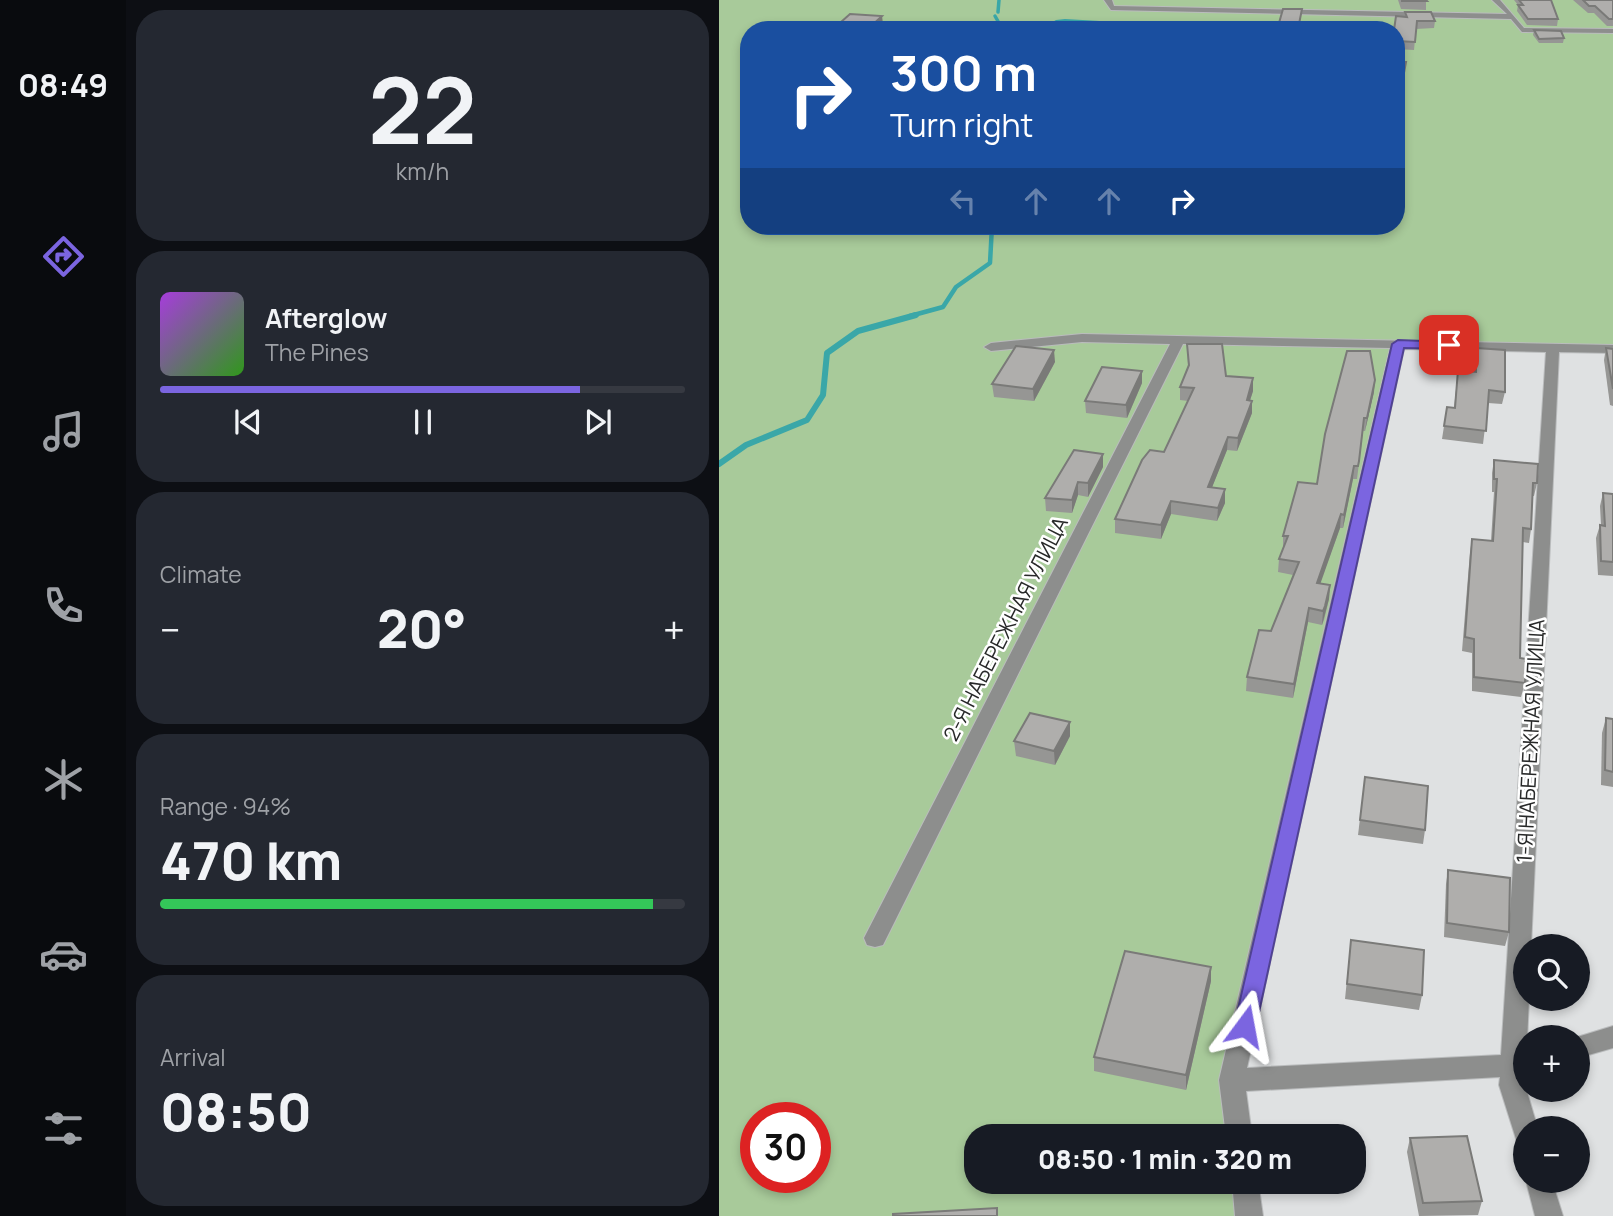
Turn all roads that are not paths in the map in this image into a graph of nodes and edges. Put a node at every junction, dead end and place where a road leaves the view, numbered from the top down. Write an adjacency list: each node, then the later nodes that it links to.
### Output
1 (1108, 0): 4 (street)
2 (1307, 0): 4 (street)
3 (1496, 0): 5 (street)
4 (1309, 13): 5 (street)
5 (1513, 17): 6 (street)
6 (1613, 31)
7 (1178, 341): 8 (street); 9 (street); 12 (street, 2-Я НАБЕРЕЖНАЯ УЛИЦА)
8 (1398, 344): 10 (street); 17 (street)
9 (991, 347)
10 (1553, 348): 11 (street); 13 (street, 1-Я НАБЕРЕЖНАЯ УЛИЦА)
11 (1613, 349)
12 (875, 938)
13 (1521, 1025)
14 (1613, 1037): 15 (street)
15 (1590, 1044)
16 (1513, 1064): 17 (street)
17 (1232, 1080): 18 (street)
18 (1238, 1124)
19 (1542, 1193): 22 (street)
20 (1246, 1194): 21 (street)
21 (1249, 1216)
22 (1549, 1216)

